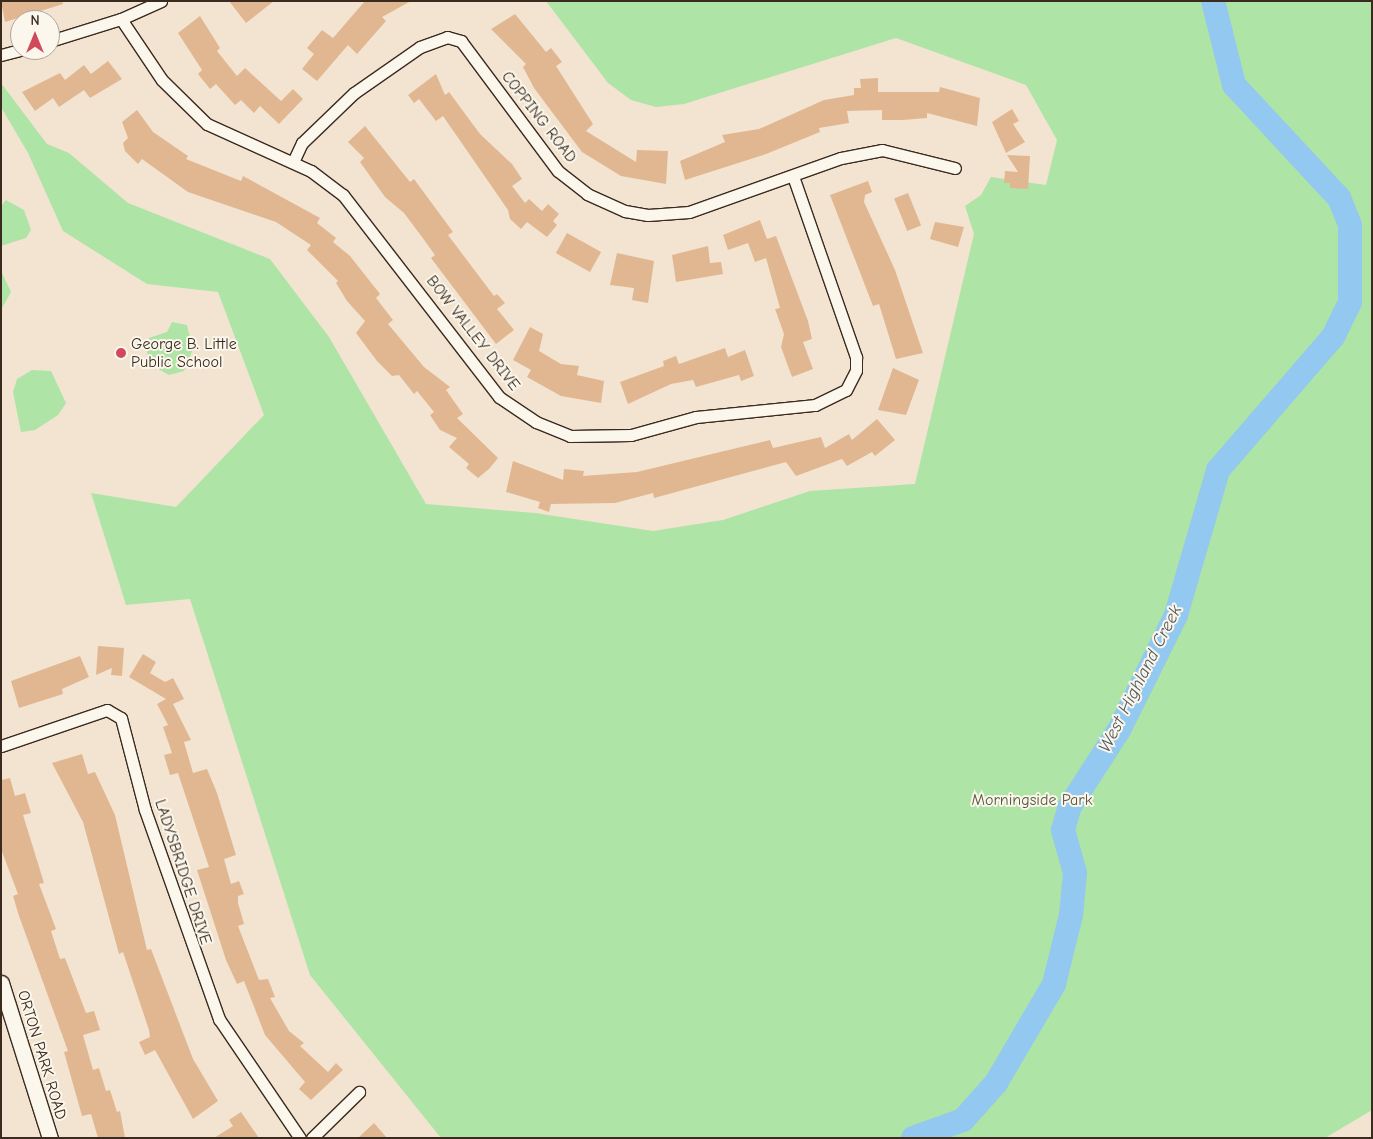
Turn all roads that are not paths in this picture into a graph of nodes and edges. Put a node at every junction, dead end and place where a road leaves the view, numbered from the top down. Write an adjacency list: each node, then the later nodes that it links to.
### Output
1 (161, 1): 2 (street)
2 (121, 19): 3 (street); 4 (street, BOW VALLEY DRIVE)
3 (60, 38)
4 (293, 162): 6 (street, COPPING ROAD); 6 (street, BOW VALLEY DRIVE)
5 (954, 168): 6 (street, COPPING ROAD)
6 (793, 176)
7 (1, 746): 11 (street, LADYSBRIDGE DRIVE)
8 (1, 983): 10 (street, ORTON PARK ROAD)
9 (359, 1092): 12 (street)
10 (50, 1138)
11 (300, 1138)
12 (312, 1138)

